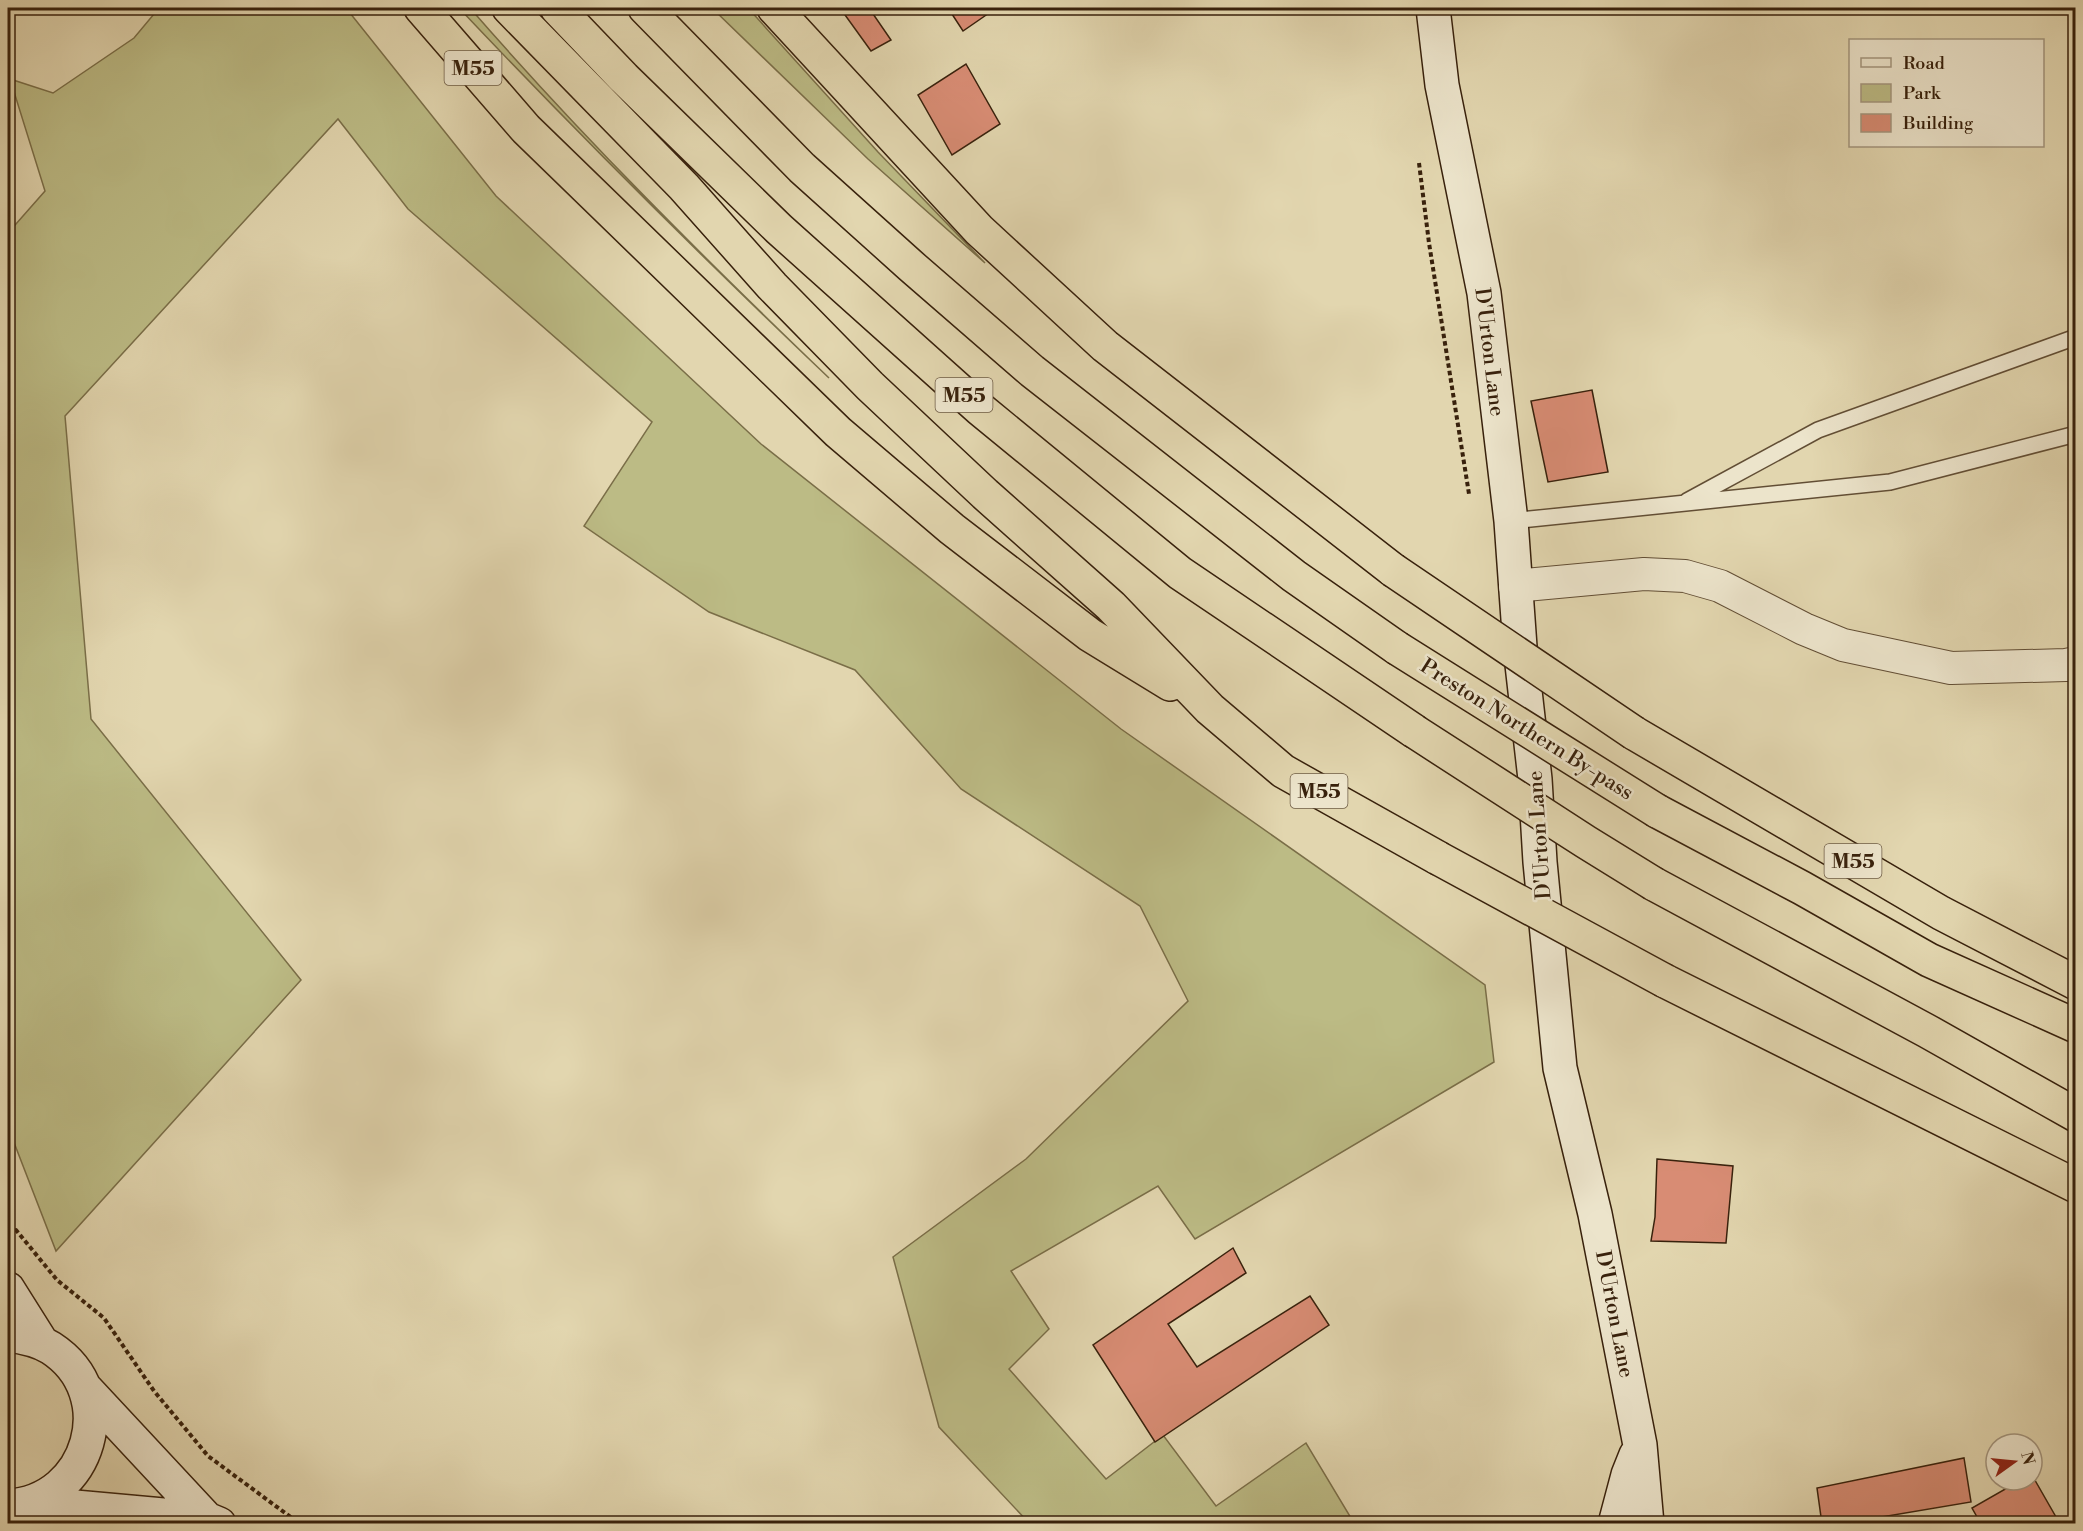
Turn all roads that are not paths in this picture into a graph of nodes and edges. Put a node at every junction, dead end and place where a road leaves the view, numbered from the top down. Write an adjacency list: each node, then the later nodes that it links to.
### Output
1 (421, 8): 13 (highway, M55)
2 (509, 8): 13 (highway, M55)
3 (557, 8): 16 (highway, M55, bridge)
4 (645, 8): 15 (highway, Preston Northern By-pass / M55, bridge)
5 (774, 8): 14 (highway, M55, bridge)
6 (1433, 8): 10 (street, D'Urton Lane)
7 (2076, 337): 9 (lane)
8 (2076, 434): 9 (lane)
9 (1679, 505): 10 (lane)
10 (1511, 521): 11 (street, D'Urton Lane)
11 (1515, 586): 12 (street); 22 (street, D'Urton Lane)
12 (2076, 663)
13 (1210, 709): 17 (highway, M55, bridge)
14 (2076, 983)
15 (2076, 1026)
16 (2076, 1115)
17 (2076, 1186)
18 (8, 1288): 20 (street)
19 (8, 1335): 20 (street)
20 (42, 1343): 21 (street)
21 (84, 1387): 23 (street); 24 (street)
22 (1640, 1445): 25 (street); 26 (street, D'Urton Lane)
23 (19, 1504): 24 (street)
24 (213, 1521)
25 (1615, 1524)
26 (1647, 1524)

